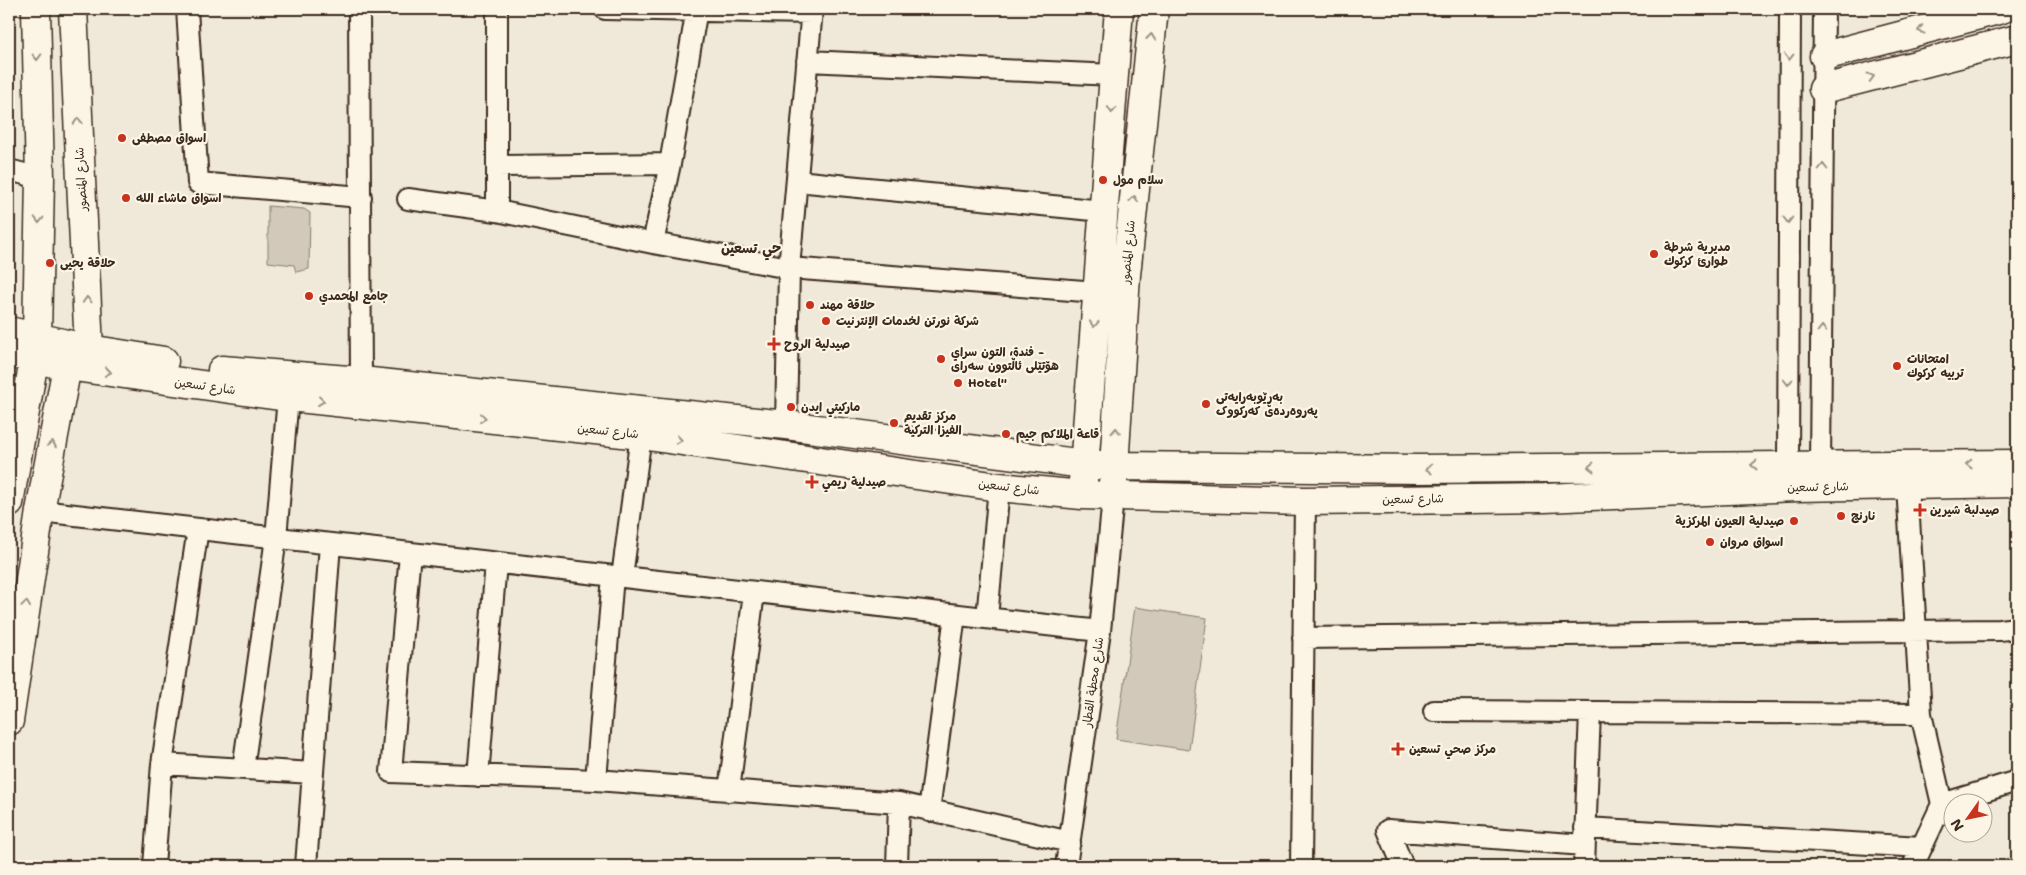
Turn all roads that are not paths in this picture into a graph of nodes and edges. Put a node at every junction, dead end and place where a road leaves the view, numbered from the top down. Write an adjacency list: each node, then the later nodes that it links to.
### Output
1 (36, 9): 22 (main road, one-way to 22)
2 (73, 9): 32 (main road, شارع المنصور, one-way to 2)
3 (187, 9): 24 (street)
4 (360, 9): 24 (street)
5 (497, 9): 20 (street)
6 (605, 9): 7 (street)
7 (697, 9): 13 (street); 19 (street)
8 (1119, 9): 17 (main road)
9 (1154, 9): 43 (main road, شارع المنصور, one-way to 9)
10 (1790, 9): 41 (street, one-way to 41)
11 (1824, 9): 15 (street)
12 (2002, 9): 15 (main road, one-way to 15)
13 (812, 11): 16 (street)
14 (2017, 39): 18 (main road, one-way to 14)
15 (1824, 56): 18 (street)
16 (807, 61): 17 (street); 23 (street)
17 (1114, 75): 27 (main road, one-way to 27)
18 (1823, 89): 42 (street, one-way to 18)
19 (670, 164): 20 (street); 28 (street)
20 (497, 166): 26 (street)
21 (9, 170): 22 (street)
22 (40, 178): 33 (main road, one-way to 33)
23 (797, 181): 27 (street); 29 (street)
24 (361, 197): 35 (street)
25 (408, 199): 26 (street)
26 (497, 211): 28 (street)
27 (1104, 211): 30 (main road)
28 (653, 243): 29 (street)
29 (789, 268): 30 (street); 37 (street)
30 (1097, 292): 39 (main road, one-way to 39)
31 (9, 332): 33 (main road, شارع تسعين)
32 (89, 349): 33 (main road, شارع تسعين); 35 (main road, شارع تسعين)
33 (27, 350): 34 (main road, شارع تسعين); 50 (main road)
34 (67, 366): 36 (main road, شارع تسعين, one-way to 36); 51 (main road, one-way to 34)
35 (361, 381): 37 (main road, شارع تسعين)
36 (288, 397): 38 (main road, شارع تسعين, one-way to 38); 53 (street)
37 (786, 425): 39 (main road, شارع تسعين)
38 (640, 435): 45 (main road, شارع تسعين, one-way to 45); 57 (street)
39 (1084, 464): 43 (main road, شارع تسعين); 47 (main road)
40 (2017, 464): 42 (main road, شارع تسعين, one-way to 42)
41 (1788, 465): 42 (main road, شارع تسعين); 43 (main road, شارع تسعين, one-way to 43)
42 (1820, 465)
43 (1114, 466): 48 (main road, شارع المنصور)
44 (2017, 483): 46 (main road, شارع تسعين)
45 (999, 486): 47 (main road, شارع تسعين); 60 (street)
46 (1907, 486): 49 (main road, شارع تسعين); 62 (street)
47 (1082, 495): 48 (main road, شارع تسعين)
48 (1113, 497): 49 (main road, شارع تسعين); 63 (street, شارع محطة القطار)
49 (1305, 501): 64 (street)
50 (9, 503)
51 (40, 511): 52 (street); 68 (main road, one-way to 51)
52 (198, 529): 53 (street); 69 (street)
53 (276, 538): 54 (street); 70 (street)
54 (330, 544): 55 (street); 71 (street)
55 (410, 553): 56 (street); 72 (street)
56 (496, 563): 57 (street); 72 (street)
57 (618, 577): 58 (street); 73 (street)
58 (754, 592): 59 (street); 75 (street)
59 (955, 615): 60 (street); 78 (street)
60 (987, 618): 63 (street)
61 (2017, 628): 62 (street)
62 (1914, 629): 64 (street); 67 (street)
63 (1100, 631): 80 (street, شارع محطة القطار)
64 (1303, 638): 86 (street)
65 (1434, 710): 66 (street)
66 (1590, 712): 67 (street); 79 (street)
67 (1921, 714): 77 (street)
68 (9, 721)
69 (162, 764): 70 (street); 82 (street)
70 (243, 769): 71 (street)
71 (312, 773): 83 (street)
72 (478, 776): 73 (street)
73 (596, 780): 75 (street)
74 (2017, 781): 77 (street)
75 (729, 791): 76 (street)
76 (899, 803): 78 (street); 84 (street)
77 (1942, 804): 81 (street)
78 (929, 811): 80 (street)
79 (1585, 836): 81 (street); 87 (street); 88 (street)
80 (1070, 842): 85 (street, شارع محطة القطار)
81 (1922, 846): 89 (street)
82 (154, 866)
83 (306, 866)
84 (897, 866)
85 (1066, 866)
86 (1301, 866)
87 (1403, 866)
88 (1584, 866)
89 (1913, 866)

